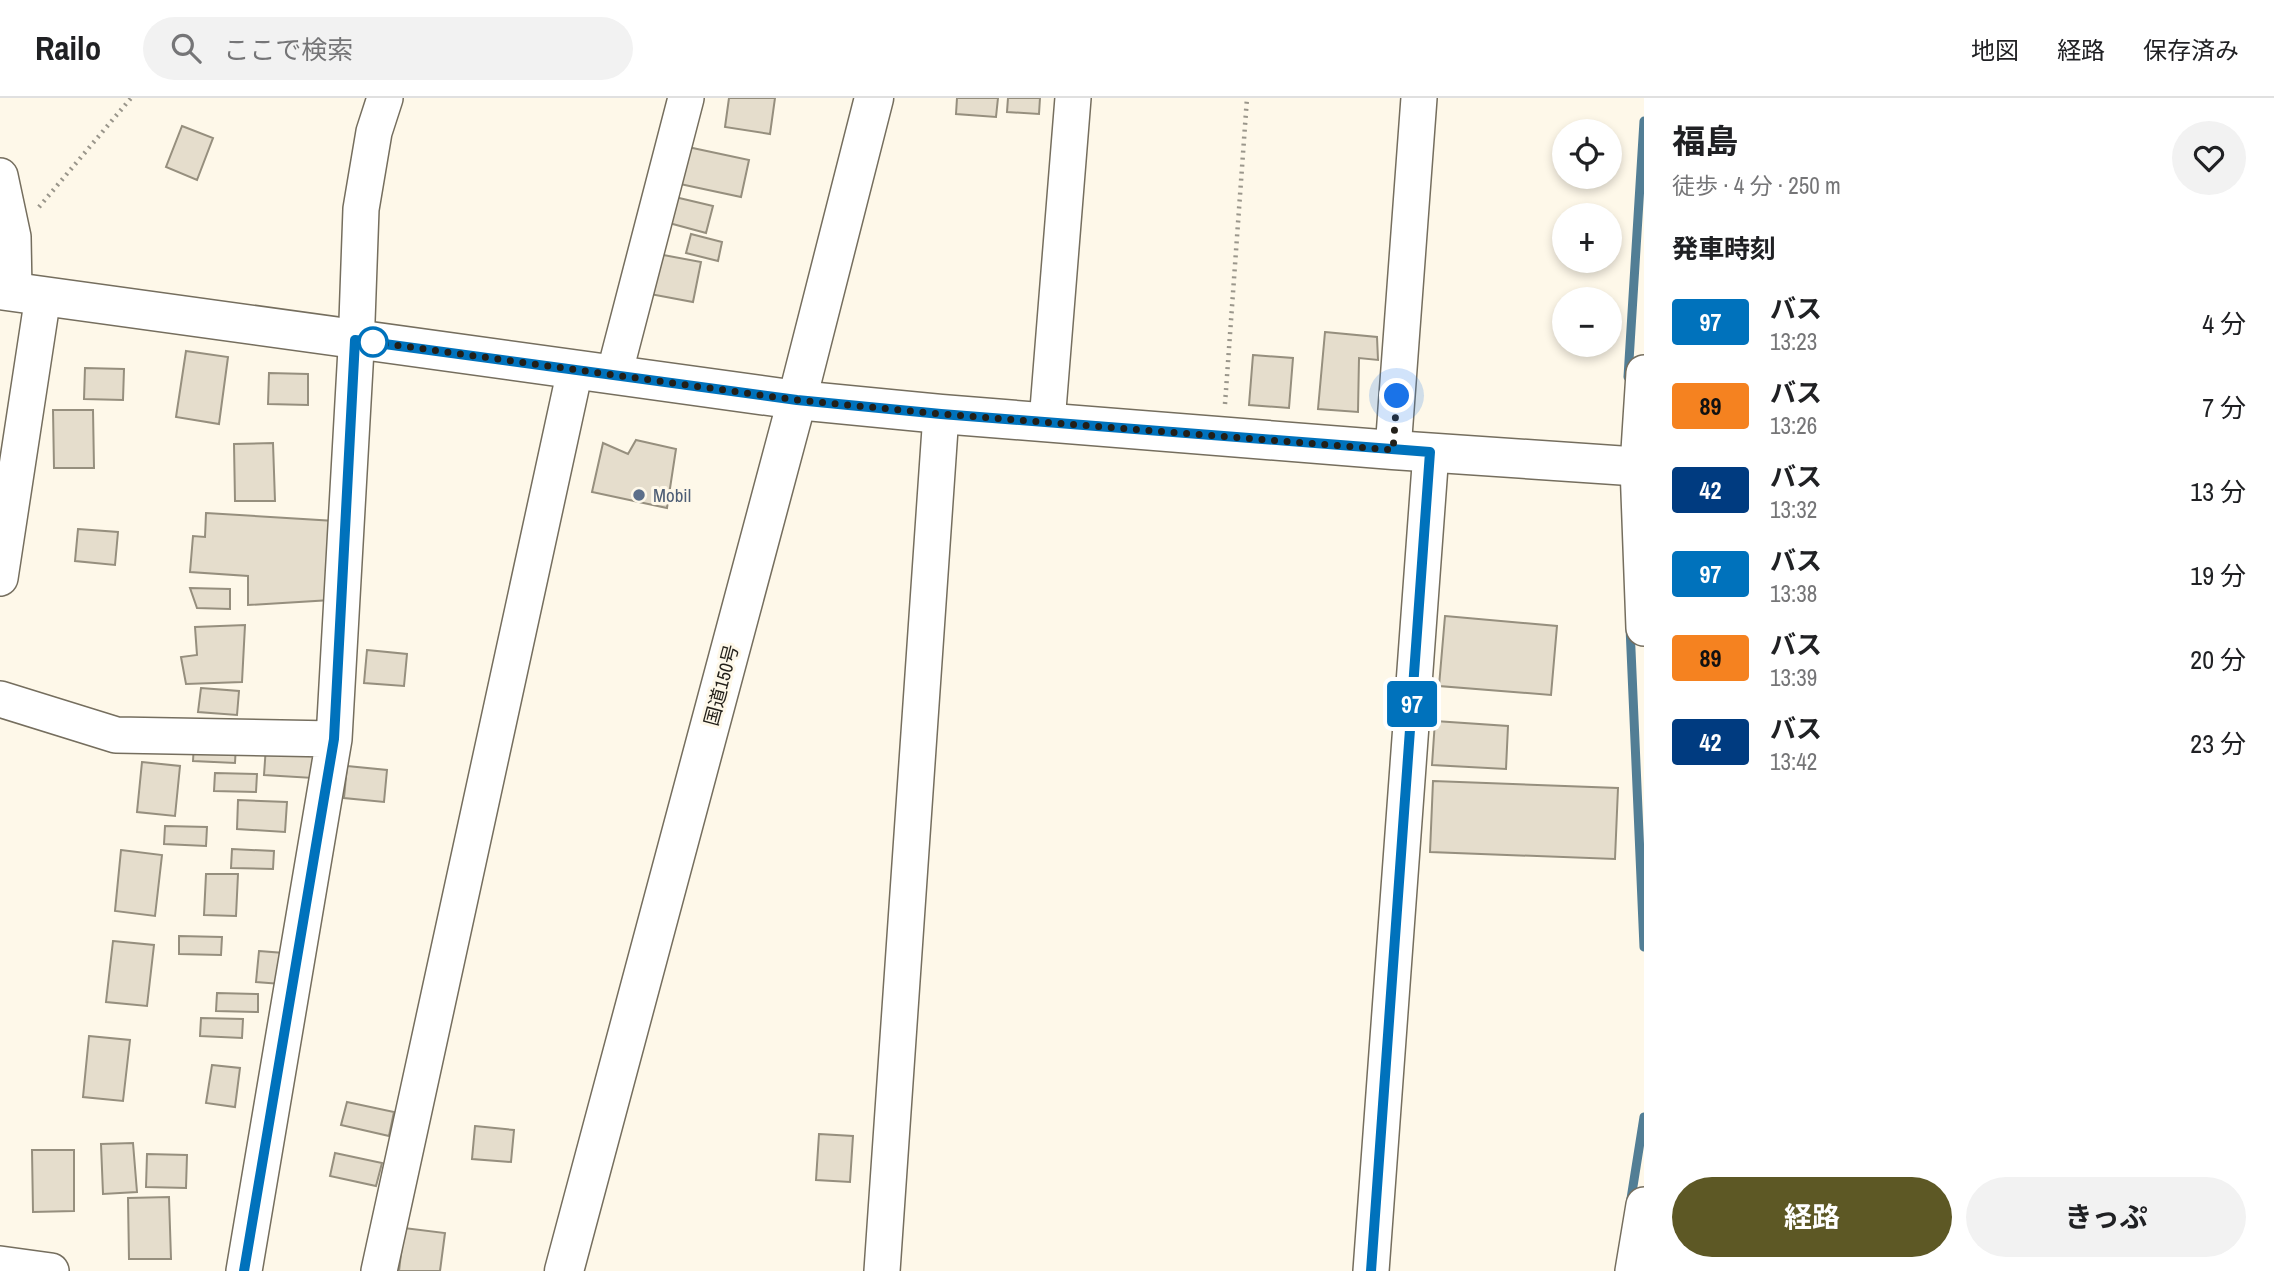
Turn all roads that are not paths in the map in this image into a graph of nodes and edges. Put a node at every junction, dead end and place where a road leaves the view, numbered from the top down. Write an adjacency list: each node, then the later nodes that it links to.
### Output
1 (385, 98): 8 (street)
2 (686, 98): 11 (street)
3 (874, 98): 12 (main road, 国道150号)
4 (1073, 98): 14 (street)
5 (1419, 98): 15 (street)
6 (0, 176): 7 (street)
7 (19, 292): 8 (main road); 18 (street)
8 (355, 340): 9 (main road); 21 (street)
9 (575, 370): 11 (main road); 26 (street)
10 (1644, 373): 17 (street)
11 (614, 375): 12 (main road)
12 (797, 400): 13 (main road); 27 (main road, 国道150号)
13 (941, 414): 14 (main road); 28 (street)
14 (1046, 422): 15 (main road)
15 (1393, 450): 16 (main road)
16 (1430, 452): 17 (main road); 29 (street)
17 (1641, 467): 19 (street)
18 (0, 578)
19 (1644, 628)
20 (0, 699): 21 (street)
21 (334, 739): 25 (street)
22 (1644, 1205): 30 (street)
23 (0, 1264): 24 (street)
24 (51, 1271)
25 (244, 1271)
26 (379, 1271)
27 (564, 1271)
28 (882, 1271)
29 (1371, 1271)
30 (1633, 1271)

